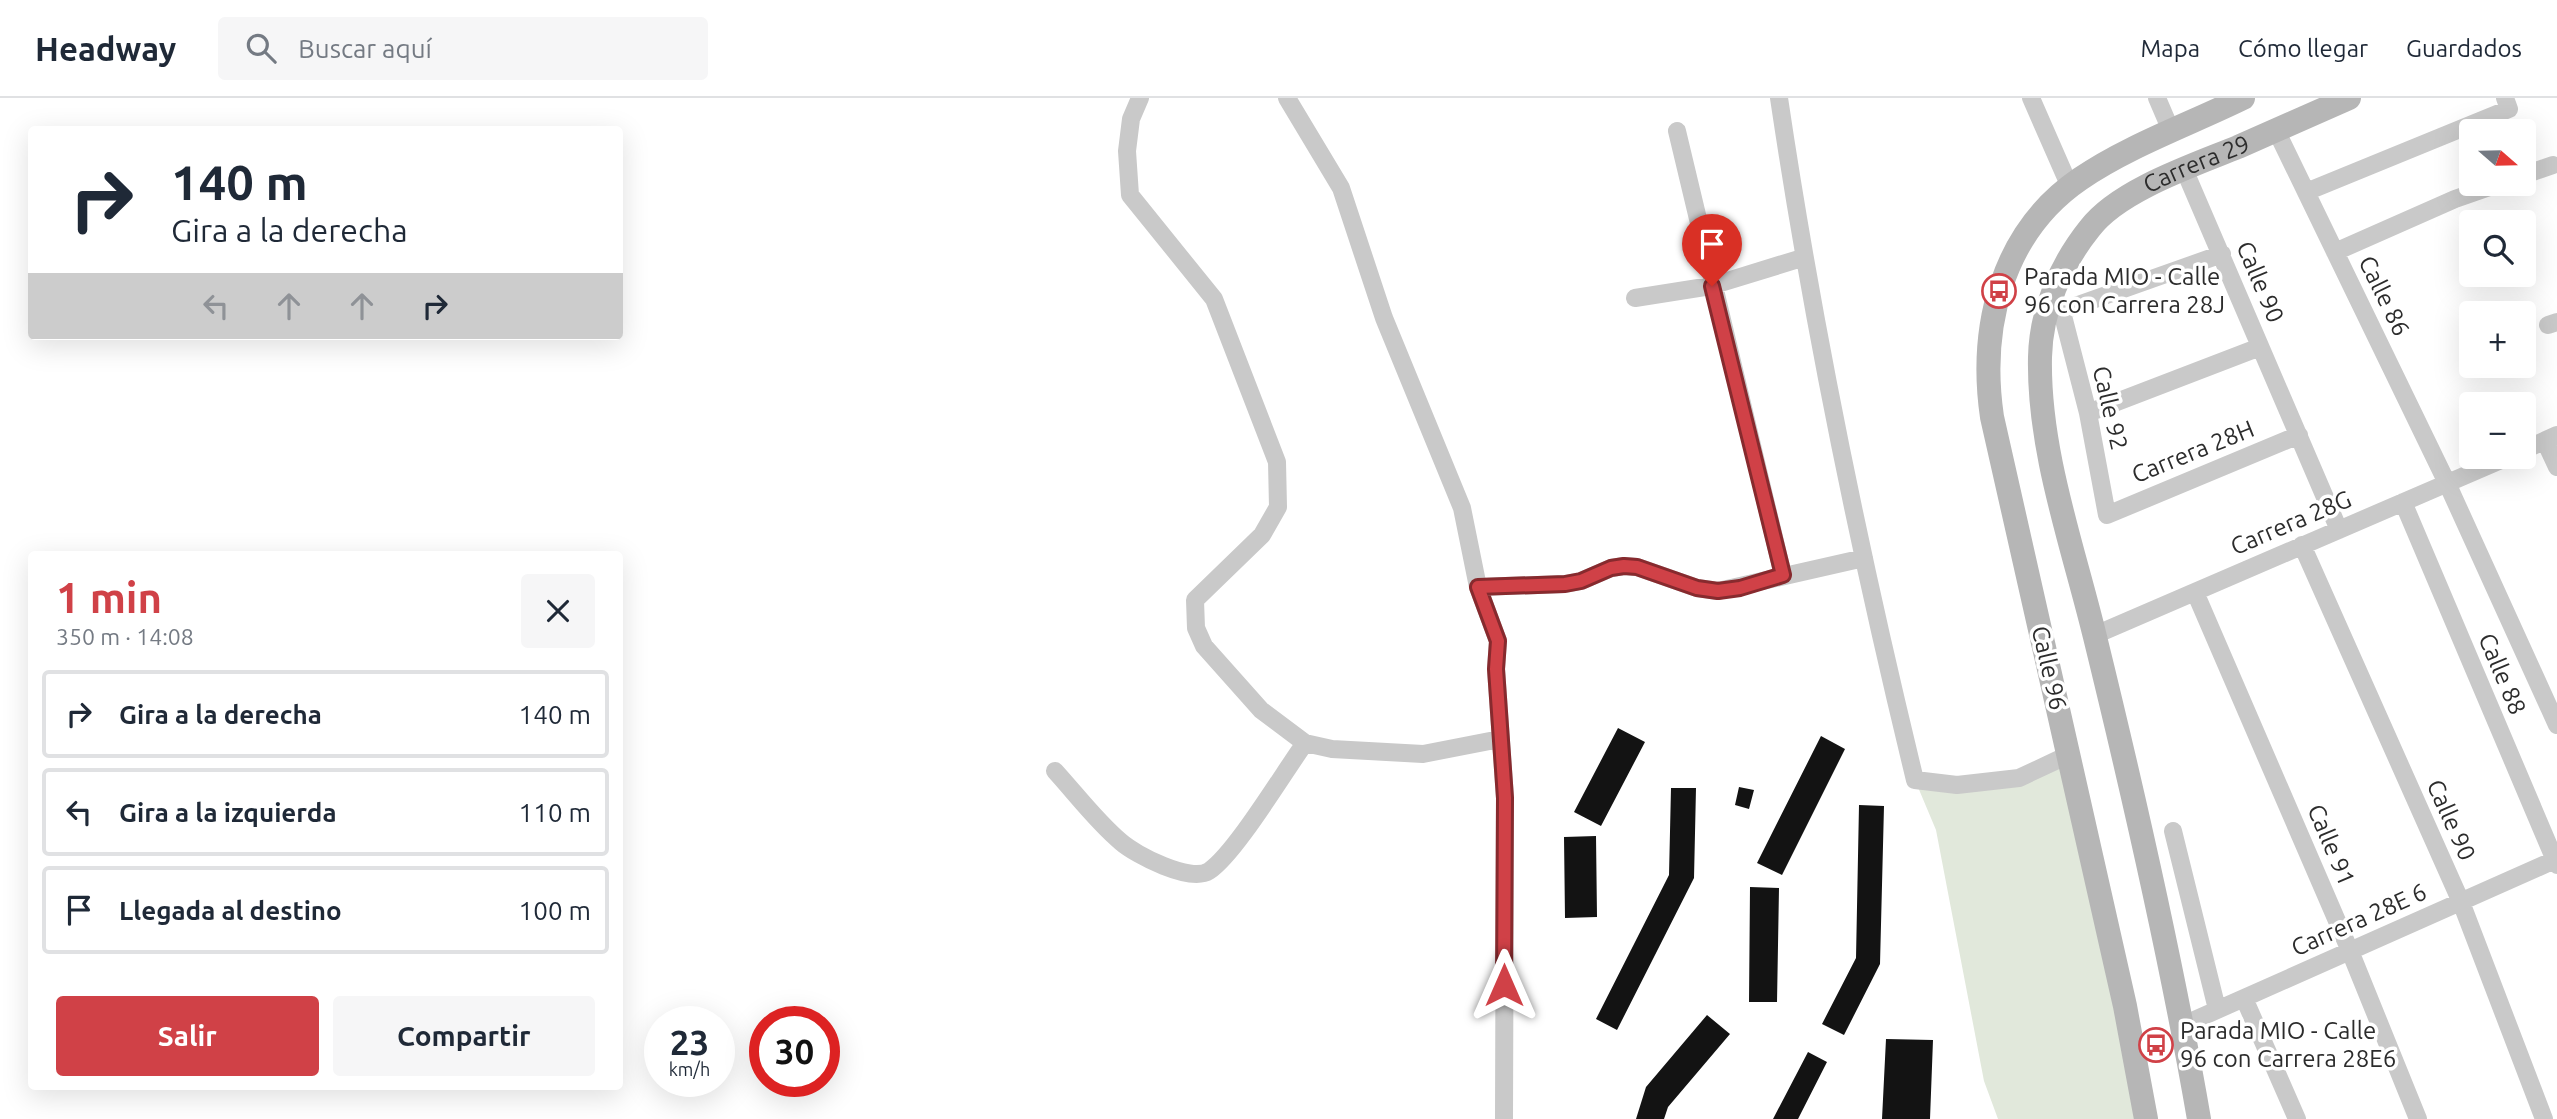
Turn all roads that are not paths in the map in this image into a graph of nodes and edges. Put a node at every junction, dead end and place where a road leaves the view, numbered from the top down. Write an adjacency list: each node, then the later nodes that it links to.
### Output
1 (1140, 98): 43 (street)
2 (1287, 98): 38 (street)
3 (1779, 98): 21 (street)
4 (2031, 98): 15 (street)
5 (2157, 98): 11 (street)
6 (2243, 98): 11 (street, Carrera 29)
7 (2350, 98): 9 (street, Carrera 29)
8 (2505, 98): 16 (street)
9 (2276, 130): 13 (street, Carrera 29); 16 (street, Calle 86)
10 (1677, 131): 22 (street)
11 (2172, 133): 15 (street, Carrera 29)
12 (2553, 164): 14 (street)
13 (2184, 169): 20 (street, Calle 90); 24 (street, Carrera 29)
14 (2536, 170)
15 (2070, 187): 18 (street, Carrera 29)
16 (2306, 192): 19 (street, Calle 86)
17 (2464, 196): 19 (street)
18 (2034, 224): 44 (street, Calle 96)
19 (2336, 252): 31 (street, Calle 86)
20 (2222, 254): 24 (street); 25 (street, Calle 90)
21 (1802, 258): 22 (street); 36 (street)
22 (1712, 286): 23 (street); 37 (street)
23 (1635, 298)
24 (2054, 314): 26 (street, Calle 92); 40 (street)
25 (2260, 347): 26 (street); 27 (street, Calle 90)
26 (2088, 412): 33 (street, Calle 92)
27 (2299, 435): 33 (street, Carrera 28H); 34 (street, Calle 90)
28 (2551, 438): 29 (street)
29 (2557, 467)
30 (2480, 469): 31 (street, Carrera 28G)
31 (2447, 483): 32 (street, Carrera 28G); 41 (street, Calle 86)
32 (2403, 502): 34 (street, Carrera 28G); 47 (street, Calle 88)
33 (2107, 514)
34 (2339, 530): 35 (street, Carrera 28G)
35 (2302, 545): 39 (street, Carrera 28G); 48 (street, Calle 90)
36 (1864, 558): 37 (street); 44 (street)
37 (1783, 575): 38 (street)
38 (1478, 587): 42 (street)
39 (2195, 592): 40 (street, Carrera 28G); 49 (street, Calle 91)
40 (2095, 635): 52 (street)
41 (2557, 725)
42 (1500, 739): 43 (street); 53 (street)
43 (1305, 743): 45 (street)
44 (2068, 755): 54 (street, Calle 96)
45 (1055, 771)
46 (2173, 831): 51 (street)
47 (2556, 862): 48 (street, Carrera 28E 6)
48 (2461, 902): 49 (street, Carrera 28E 6); 58 (street, Calle 90)
49 (2350, 951): 50 (street, Carrera 28E 6); 57 (street, Calle 91)
50 (2244, 998): 51 (street, Carrera 28E 6); 56 (street)
51 (2217, 1010): 52 (street, Carrera 28E 6)
52 (2181, 1026): 55 (street)
53 (1503, 1119)
54 (2146, 1119)
55 (2199, 1119)
56 (2297, 1119)
57 (2417, 1119)
58 (2543, 1119)

